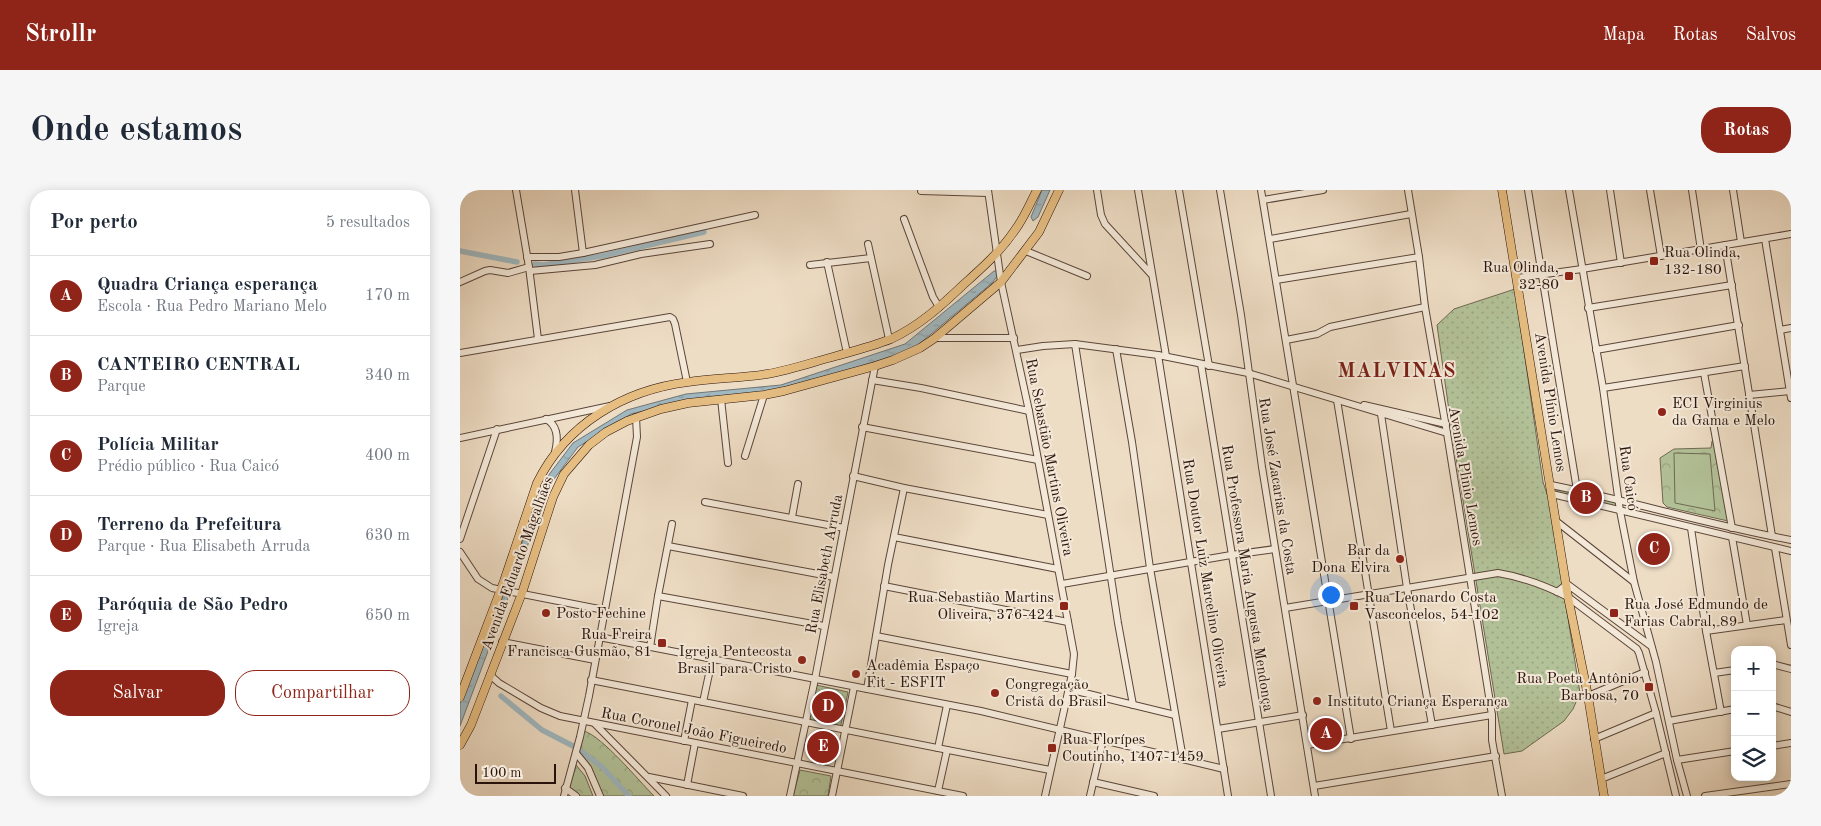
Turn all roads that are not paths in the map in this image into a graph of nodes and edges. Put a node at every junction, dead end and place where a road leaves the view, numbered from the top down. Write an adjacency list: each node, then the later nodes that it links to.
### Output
1 (516, 190): 37 (street)
2 (575, 190): 34 (street)
3 (921, 190): 20 (street)
4 (1036, 190): 35 (main road, Avenida Eduardo Magalhães)
5 (1059, 190): 32 (main road, Avenida Eduardo Magalhães)
6 (1097, 190): 45 (street)
7 (1138, 190): 45 (street)
8 (1179, 190): 74 (street)
9 (1220, 190): 78 (street, Rua José Zacarias da Costa)
10 (1261, 190): 21 (street)
11 (1323, 190): 21 (street)
12 (1408, 190): 22 (street)
13 (1502, 190): 48 (main road, Avenida Plínio Lemos)
14 (1528, 190): 46 (street)
15 (1569, 190): 44 (street, Rua Caicó)
16 (1610, 190): 41 (street)
17 (1650, 190): 36 (street)
18 (1692, 190): 33 (street)
19 (1733, 190): 28 (street)
20 (988, 191): 35 (street, Rua Sebastião Martins Oliveira)
21 (1263, 200): 26 (street)
22 (1412, 214): 26 (street); 38 (street)
23 (755, 215): 34 (street)
24 (904, 219): 53 (street)
25 (1791, 234): 27 (street)
26 (1270, 239): 49 (street)
27 (1764, 239): 28 (street); 58 (street)
28 (1741, 242): 31 (street)
29 (710, 244): 43 (street)
30 (868, 244): 39 (street)
31 (1724, 245): 33 (street); 52 (street)
32 (1026, 250): 47 (street); 51 (main road, Avenida Eduardo Magalhães)
33 (1701, 250): 36 (street)
34 (583, 254): 37 (street)
35 (996, 255): 51 (street, Rua Sebastião Martins Oliveira); 53 (main road, Avenida Eduardo Magalhães)
36 (1661, 256): 41 (street)
37 (527, 257): 43 (street)
38 (1419, 257): 49 (street); 54 (street, Avenida Plinio Lemos)
39 (870, 258): 40 (street); 62 (street)
40 (827, 262): 42 (street); 69 (street)
41 (1621, 263): 44 (street)
42 (810, 265)
43 (529, 269): 50 (street); 61 (street)
44 (1582, 270): 46 (street); 55 (street, Rua Caicó)
45 (1152, 275): 71 (street)
46 (1542, 275): 48 (street); 106 (street)
47 (1087, 276)
48 (1517, 278): 104 (main road, Avenida Plínio Lemos)
49 (1276, 280): 63 (street)
50 (460, 282)
51 (1001, 282): 59 (main road, Avenida Eduardo Magalhães); 60 (street, Rua Sebastião Martins Oliveira)
52 (1732, 285): 55 (street); 56 (street)
53 (940, 307): 62 (main road, Avenida Eduardo Magalhães)
54 (1425, 307): 63 (street); 93 (street, Avenida Plinio Lemos)
55 (1588, 308): 67 (street, Rua Caicó)
56 (1739, 325): 67 (street); 75 (street)
57 (1791, 328): 58 (street)
58 (1780, 330): 76 (street)
59 (935, 338): 60 (street); 73 (main road, Avenida Eduardo Magalhães)
60 (1014, 338): 66 (street, Rua Sebastião Martins Oliveira)
61 (538, 339): 68 (street); 80 (street)
62 (890, 339): 69 (main road, Avenida Eduardo Magalhães)
63 (1286, 340): 81 (street)
64 (1074, 344): 65 (street); 66 (street); 132 (street)
65 (1116, 349): 70 (street); 130 (street)
66 (1016, 350): 89 (street, Rua Sebastião Martins Oliveira)
67 (1596, 350): 82 (street, Rua Caicó)
68 (460, 353)
69 (847, 353): 80 (main road, Avenida Eduardo Magalhães)
70 (1158, 355): 71 (street); 129 (street, Rua Doutor Luiz Marcelino Oliveira)
71 (1166, 356): 72 (street)
72 (1201, 364): 74 (street); 128 (street, Rua Professora Maria Augusta Mendonça)
73 (875, 366): 79 (street, Rua Elisabeth Arruda); 84 (main road, Avenida Eduardo Magalhães)
74 (1210, 366): 78 (street)
75 (1744, 366): 77 (street); 85 (street)
76 (1788, 369): 83 (street)
77 (1704, 373): 82 (street); 117 (street)
78 (1248, 374): 81 (street); 125 (street, Rua José Zacarias da Costa)
79 (872, 380): 89 (street); 94 (street, Rua Elisabeth Arruda)
80 (686, 382): 88 (main road, Avenida Eduardo Magalhães)
81 (1293, 387): 87 (street); 93 (street); 146 (street)
82 (1603, 388): 108 (street, Rua Caicó)
83 (1790, 394): 85 (street)
84 (764, 395): 86 (main road, Avenida Eduardo Magalhães); 99 (street)
85 (1749, 395): 118 (street)
86 (721, 400): 91 (main road, Avenida Eduardo Magalhães); 101 (street)
87 (1337, 400): 90 (street); 143 (street)
88 (610, 406): 92 (street); 98 (main road, Avenida Eduardo Magalhães)
89 (1029, 411): 100 (street, Rua Sebastião Martins Oliveira)
90 (1380, 414): 96 (street); 139 (street)
91 (636, 417): 142 (main road, Avenida Eduardo Magalhães); 148 (street)
92 (546, 419): 95 (street); 98 (street)
93 (1446, 424): 96 (street, Avenida Plinio Lemos)
94 (862, 428): 100 (street); 102 (street, Rua Elisabeth Arruda)
95 (497, 429): 97 (street); 121 (street)
96 (1447, 433): 134 (street, Avenida Plinio Lemos)
97 (460, 438)
98 (556, 452): 140 (main road, Avenida Eduardo Magalhães)
99 (745, 456)
100 (1038, 460): 111 (street, Rua Sebastião Martins Oliveira)
101 (728, 463)
102 (853, 476): 105 (street); 115 (street, Rua Elisabeth Arruda)
103 (798, 484): 112 (street)
104 (1551, 485): 106 (street); 107 (main road, Avenida Plínio Lemos)
105 (904, 488): 111 (street); 119 (street)
106 (1578, 490): 108 (street)
107 (1552, 494): 110 (street); 113 (main road, Avenida Plínio Lemos)
108 (1619, 500): 110 (street, Rua Caicó); 117 (street)
109 (705, 502): 112 (street)
110 (1620, 511): 116 (street); 135 (street, Rua Caicó)
111 (1048, 515): 131 (street, Rua Sebastião Martins Oliveira)
112 (792, 517): 115 (street)
113 (1556, 521): 135 (street); 137 (main road, Avenida Plínio Lemos)
114 (672, 524): 123 (street)
115 (844, 528): 133 (street, Rua Elisabeth Arruda)
116 (1691, 528): 120 (street); 153 (street)
117 (1732, 528): 118 (street)
118 (1772, 536): 122 (street)
119 (894, 537): 131 (street); 138 (street)
120 (1732, 537): 124 (street); 151 (street)
121 (460, 539)
122 (1791, 540)
123 (668, 546): 133 (street); 144 (street)
124 (1775, 548): 126 (street); 149 (street)
125 (1275, 549): 128 (street); 147 (street, Rua José Zacarias da Costa)
126 (1791, 551)
127 (460, 552): 140 (street)
128 (1231, 554): 129 (street); 192 (street, Rua Professora Maria Augusta Mendonça)
129 (1190, 562): 130 (street); 195 (street, Rua Doutor Luiz Marcelino Oliveira)
130 (1150, 568): 132 (street); 186 (street)
131 (1058, 569): 136 (street, Rua Sebastião Martins Oliveira)
132 (1111, 575): 136 (street); 179 (street)
133 (834, 577): 152 (street, Rua Elisabeth Arruda)
134 (1471, 578): 139 (street); 141 (street); 185 (street, Avenida Plinio Lemos)
135 (1634, 582): 159 (street, Rua Caicó)
136 (1062, 584): 150 (street, Rua Sebastião Martins Oliveira)
137 (1567, 584): 141 (street); 145 (main road, Avenida Plínio Lemos); 159 (street)
138 (884, 586): 150 (street); 154 (street)
139 (1407, 588): 143 (street); 193 (street)
140 (502, 590): 142 (street); 175 (main road, Avenida Eduardo Magalhães)
141 (1557, 592): 145 (street)
142 (519, 593): 148 (street); 156 (main road, Avenida Eduardo Magalhães)
143 (1369, 594): 146 (street); 197 (street)
144 (658, 596): 152 (street); 158 (street)
145 (1568, 597): 165 (street); 174 (main road, Avenida Plínio Lemos)
146 (1328, 600): 147 (street); 198 (street)
147 (1285, 608): 187 (street, Rua José Zacarias da Costa)
148 (604, 610): 155 (street)
149 (1786, 620): 151 (street); 157 (street)
150 (1068, 622): 167 (street, Rua Sebastião Martins Oliveira)
151 (1747, 625): 153 (street)
152 (824, 626): 169 (street, Rua Elisabeth Arruda)
153 (1706, 631): 166 (street)
154 (876, 636): 167 (street); 172 (street)
155 (599, 637): 158 (street); 160 (street)
156 (502, 642): 160 (street); 168 (main road, Avenida Eduardo Magalhães)
157 (1791, 645)
158 (650, 646): 161 (street)
159 (1651, 646): 189 (street, Rua Caicó)
160 (595, 660): 170 (street)
161 (712, 660): 169 (street); 177 (street)
162 (1776, 665): 163 (street)
163 (1791, 669)
164 (1731, 671): 166 (street)
165 (1645, 672): 174 (street); 184 (street)
166 (1714, 673): 182 (street)
167 (1072, 674): 173 (street, Rua Sebastião Martins Oliveira)
168 (490, 675): 188 (street, Rua Coronel João Figueiredo); 204 (main road, Avenida Eduardo Magalhães)
169 (815, 679): 171 (street); 191 (street, Rua Elisabeth Arruda)
170 (591, 680): 176 (street); 188 (street)
171 (854, 686): 172 (street); 196 (street)
172 (867, 689): 178 (street)
173 (1068, 689): 179 (street); 194 (street, Rua Sebastião Martins Oliveira)
174 (1588, 696): 199 (main road, Avenida Plínio Lemos)
175 (460, 697)
176 (692, 700): 177 (street); 201 (street)
177 (703, 702): 191 (street)
178 (947, 704): 194 (street); 207 (street)
179 (1133, 705): 186 (street)
180 (1776, 707): 183 (street)
181 (1731, 711): 182 (street)
182 (1721, 712): 189 (street)
183 (1791, 712)
184 (1656, 713): 199 (street); 211 (street)
185 (1492, 715): 193 (street); 212 (street)
186 (1175, 716): 213 (street)
187 (1303, 716): 192 (street); 205 (street, Rua José Zacarias da Costa)
188 (584, 720): 190 (street, Rua Coronel João Figueiredo); 210 (street)
189 (1669, 721): 214 (street, Rua Caicó)
190 (594, 723): 201 (street, Rua Coronel João Figueiredo); 219 (street)
191 (806, 723): 196 (street); 215 (street, Rua Elisabeth Arruda)
192 (1259, 723): 195 (street); 239 (street, Rua Professora Maria Augusta Mendonça)
193 (1432, 724): 197 (street)
194 (1059, 729): 200 (street); 217 (street, Rua Sebastião Martins Oliveira)
195 (1218, 729): 216 (street, Rua Doutor Luiz Marcelino Oliveira)
196 (846, 731): 207 (street); 218 (street)
197 (1391, 731): 198 (street)
198 (1351, 739): 205 (street)
199 (1594, 739): 220 (main road, Avenida Plínio Lemos)
200 (1103, 740): 213 (street); 221 (street)
201 (684, 741): 202 (street, Rua Coronel João Figueiredo)
202 (695, 743): 215 (street, Rua Coronel João Figueiredo); 223 (street)
203 (1791, 743): 206 (street)
204 (460, 745)
205 (1308, 745): 224 (street, Rua José Zacarias da Costa)
206 (1776, 745)
207 (938, 748): 208 (street)
208 (947, 750): 217 (street); 226 (street)
209 (1731, 752): 214 (street)
210 (576, 753): 225 (street); 229 (street)
211 (1666, 753): 220 (street); 243 (street)
212 (1496, 756): 224 (street); 241 (street)
213 (1183, 759): 216 (street)
214 (1677, 760): 244 (street, Rua Caicó)
215 (797, 764): 218 (street, Rua Coronel João Figueiredo); 232 (street, Rua Elisabeth Arruda)
216 (1224, 769): 238 (street, Rua Doutor Luiz Marcelino Oliveira)
217 (1050, 770): 235 (street, Rua Sebastião Martins Oliveira)
218 (837, 772): 226 (street, Rua Coronel João Figueiredo); 233 (street)
219 (649, 777): 223 (street); 230 (street)
220 (1601, 779): 242 (main road, Avenida Plínio Lemos)
221 (1093, 782): 236 (street); 237 (street)
222 (1791, 784): 245 (street)
223 (687, 785): 231 (street)
224 (1314, 786): 240 (street, Rua José Zacarias da Costa)
225 (565, 788): 227 (street); 228 (street)
226 (934, 792): 234 (street, Rua Coronel João Figueiredo)
227 (564, 796)
228 (576, 796)
229 (600, 796)
230 (666, 796)
231 (744, 796)
232 (790, 796)
233 (832, 796)
234 (963, 796)
235 (1045, 796)
236 (1090, 796)
237 (1154, 796)
238 (1228, 796)
239 (1271, 796)
240 (1315, 796)
241 (1502, 796)
242 (1604, 796)
243 (1674, 796)
244 (1687, 796)
245 (1705, 796)

